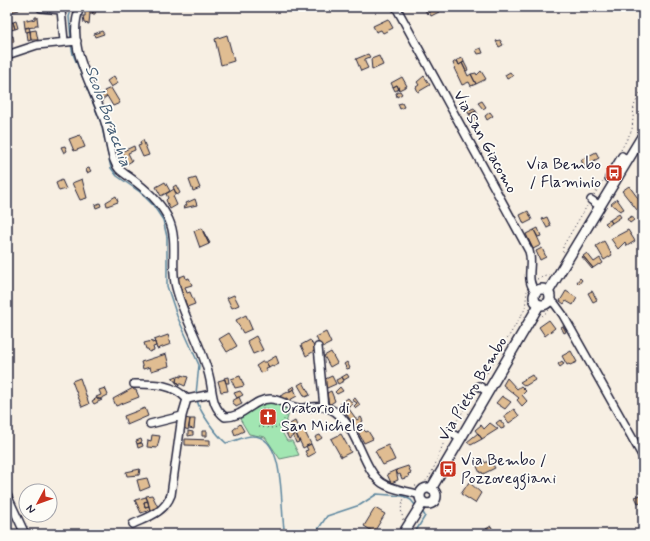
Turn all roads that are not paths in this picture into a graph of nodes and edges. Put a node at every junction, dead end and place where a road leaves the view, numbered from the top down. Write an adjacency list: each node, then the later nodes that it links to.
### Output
1 (80, 7): 4 (street)
2 (396, 7): 9 (street, Via San Giacomo)
3 (41, 8): 4 (street)
4 (69, 41): 5 (street); 14 (street)
5 (7, 55)
6 (643, 134): 10 (main road)
7 (621, 153): 8 (street)
8 (606, 179)
9 (532, 290): 10 (main road); 11 (main road)
10 (549, 296): 11 (main road); 19 (street)
11 (539, 305): 20 (main road, Via Pietro Bembo)
12 (318, 347): 16 (street)
13 (134, 384): 15 (street)
14 (210, 394): 15 (street); 16 (street)
15 (189, 398): 17 (street)
16 (324, 407): 22 (street)
17 (182, 416): 18 (street); 23 (street)
18 (150, 424)
19 (643, 457)
20 (431, 489): 22 (main road); 22 (main road)
21 (7, 495): 24 (street)
22 (421, 498): 25 (main road)
23 (133, 524)
24 (25, 534)
25 (403, 534)

